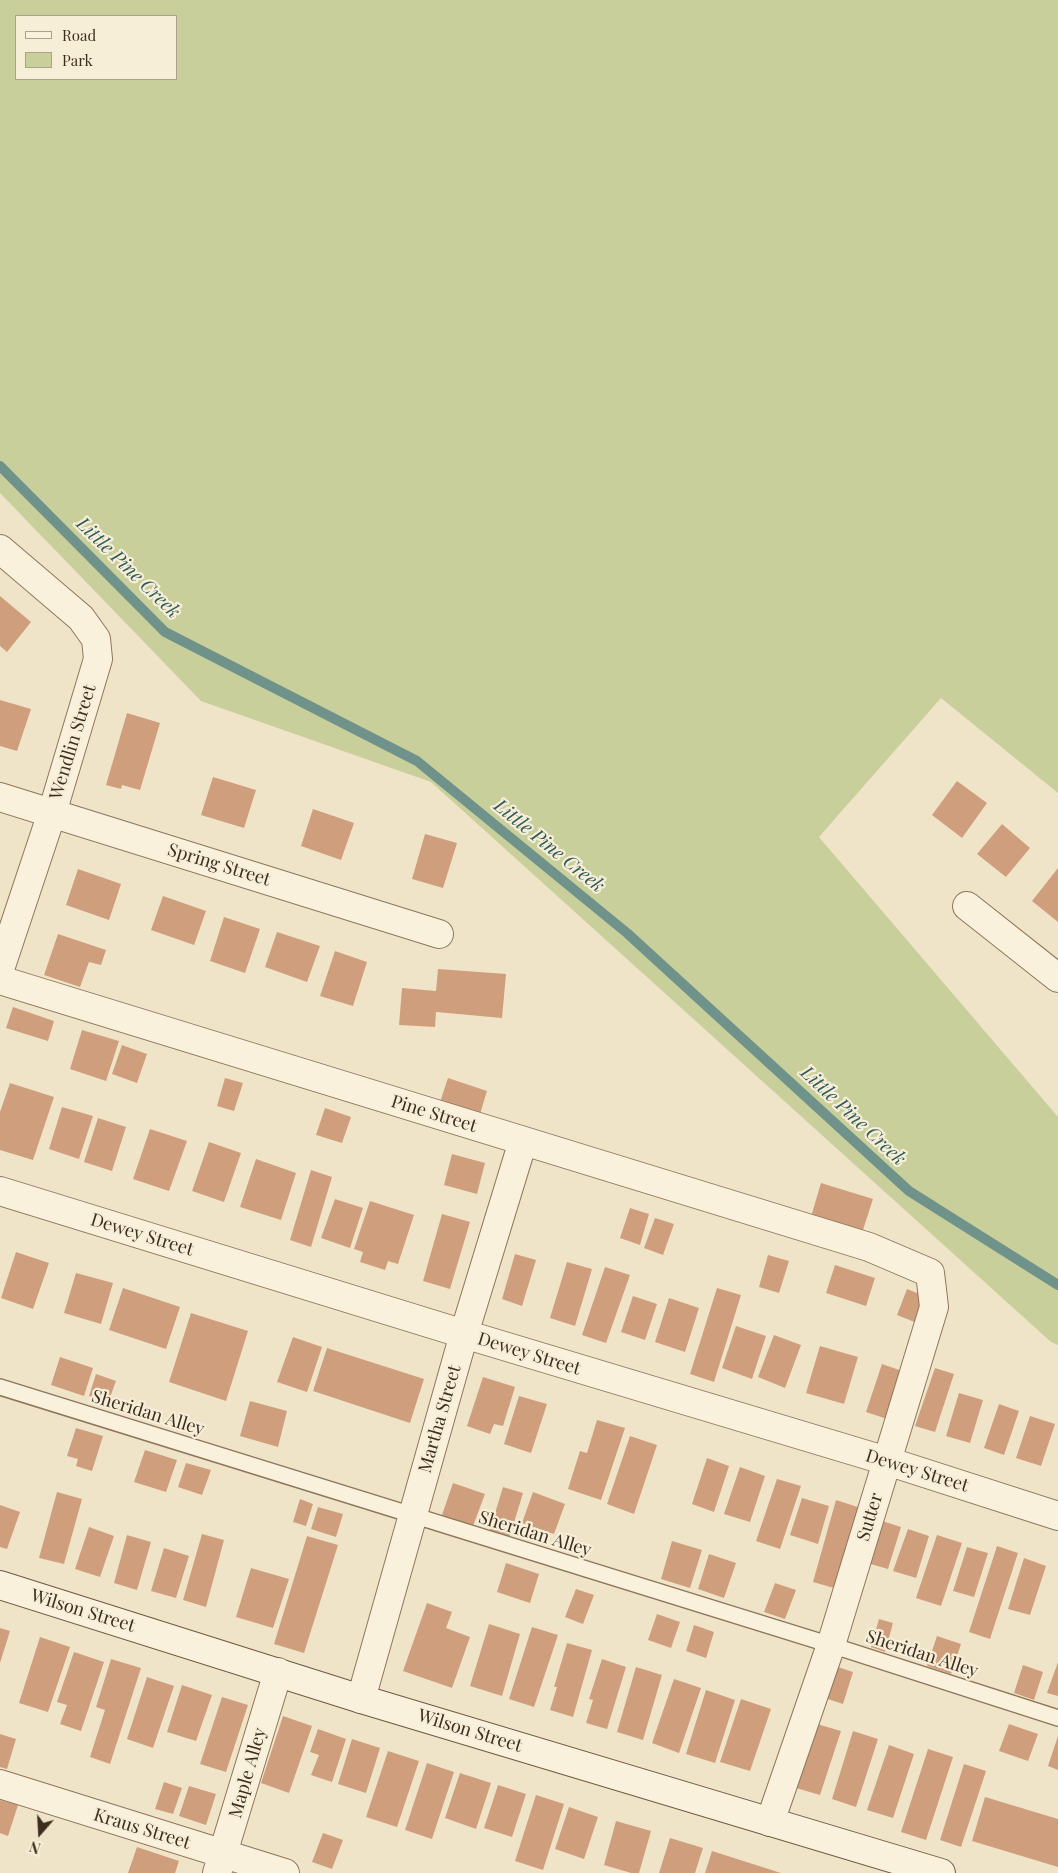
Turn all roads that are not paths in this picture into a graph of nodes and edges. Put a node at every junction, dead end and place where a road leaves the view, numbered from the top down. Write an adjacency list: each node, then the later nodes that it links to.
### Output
1 (0, 549): 3 (street, Wendlin Street)
2 (0, 797): 3 (street, Spring Street)
3 (52, 812): 5 (street, Spring Street); 6 (street, Wendlin Street)
4 (967, 906): 7 (street)
5 (439, 934)
6 (0, 969)
7 (1058, 978)
8 (0, 980): 9 (street, Pine Street)
9 (523, 1141): 11 (street, Pine Street); 12 (street, Martha Street)
10 (0, 1192): 12 (street, Dewey Street)
11 (869, 1247): 14 (street, Sutter)
12 (464, 1334): 14 (street, Dewey Street); 15 (street, Martha Street)
13 (0, 1387): 15 (lane, Sheridan Alley)
14 (888, 1461): 16 (street, Dewey Street); 18 (street, Sutter)
15 (414, 1516): 18 (lane, Sheridan Alley); 20 (street, Martha Street)
16 (1058, 1516)
17 (0, 1585): 19 (street, Wilson Street)
18 (831, 1645): 21 (lane, Sheridan Alley); 23 (street, Sutter)
19 (278, 1672): 20 (street, Wilson Street); 24 (street, Maple Alley)
20 (361, 1699): 23 (street, Wilson Street)
21 (1058, 1718)
22 (0, 1784): 24 (street, Kraus Street)
23 (770, 1822): 26 (street, Wilson Street)
24 (221, 1863): 25 (street, Kraus Street)
25 (285, 1873)
26 (941, 1873)

